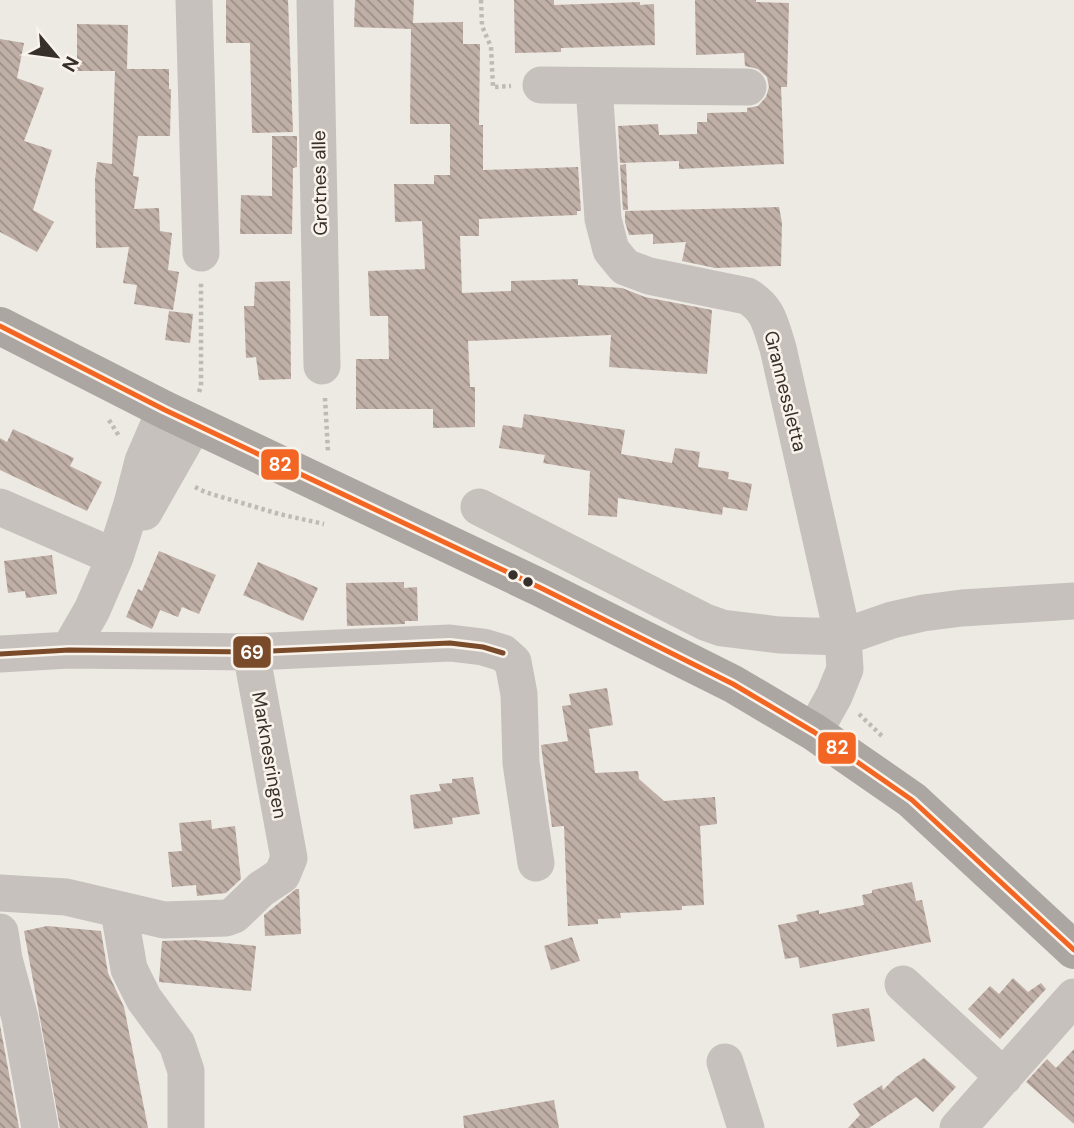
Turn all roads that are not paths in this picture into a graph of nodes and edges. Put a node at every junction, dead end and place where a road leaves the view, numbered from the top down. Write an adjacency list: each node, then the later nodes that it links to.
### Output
1 (194, 0): 6 (street)
2 (315, 0): 8 (street, Grotnes alle)
3 (541, 85): 4 (street)
4 (594, 86): 5 (street); 14 (street, Grannessletta)
5 (748, 87)
6 (201, 253)
7 (0, 326): 9 (main road)
8 (323, 366)
9 (185, 412): 12 (street); 18 (main road)
10 (0, 507): 12 (street)
11 (479, 507): 14 (street)
12 (115, 556): 15 (street)
13 (1074, 601): 14 (street)
14 (843, 637): 18 (street, Grannessletta)
15 (69, 650): 16 (street); 17 (street)
16 (251, 652): 19 (street); 21 (street, Marknesringen)
17 (0, 653)
18 (814, 732): 23 (main road)
19 (536, 863)
20 (0, 893): 21 (street)
21 (119, 911): 29 (street)
22 (1, 950): 28 (street)
23 (1074, 950)
24 (903, 984): 27 (street)
25 (1070, 1009): 27 (street)
26 (725, 1062): 30 (street)
27 (1004, 1077): 31 (street)
28 (40, 1128)
29 (186, 1128)
30 (746, 1128)
31 (957, 1128)

